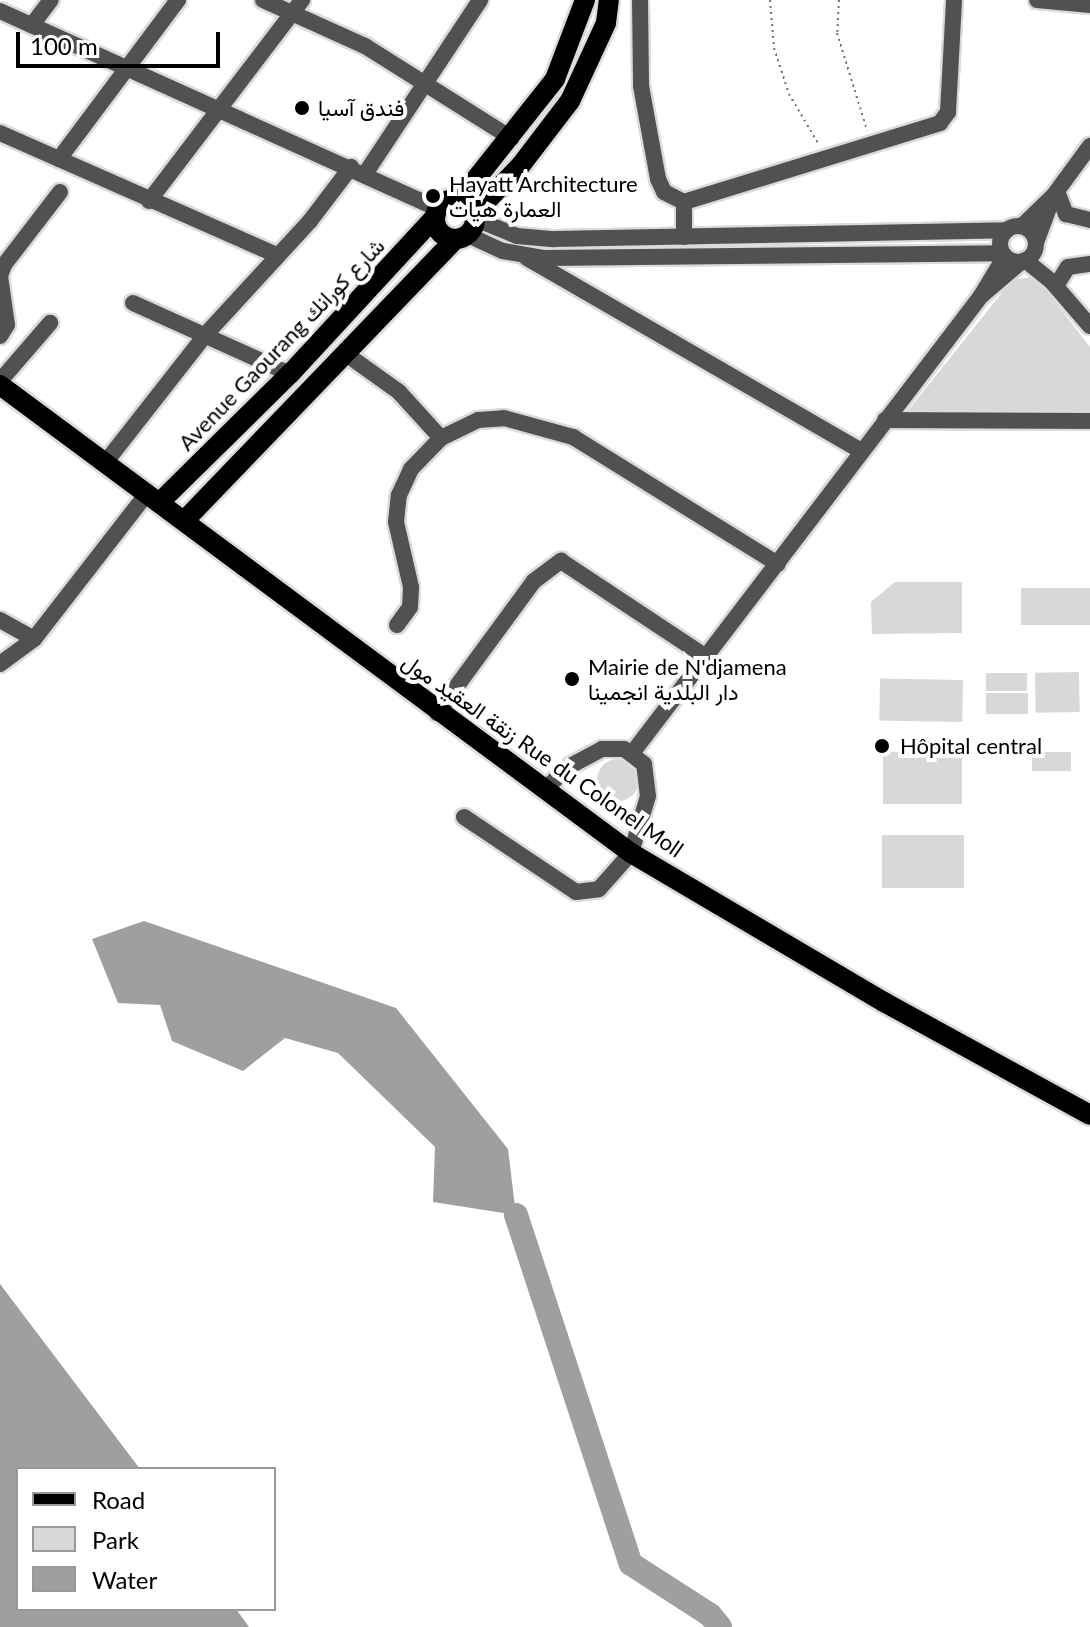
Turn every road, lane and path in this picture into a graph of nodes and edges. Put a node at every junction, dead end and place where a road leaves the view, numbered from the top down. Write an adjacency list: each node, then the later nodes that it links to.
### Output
1 (51, 0): 15 (street)
2 (178, 0): 16 (street)
3 (263, 0): 13 (street)
4 (480, 0): 17 (street)
5 (585, 0): 20 (main road)
6 (609, 0): 32 (main road)
7 (640, 0): 29 (street)
8 (770, 0): 24 (path)
9 (839, 0): 21 (path)
10 (954, 0): 21 (street)
11 (1037, 0): 12 (street)
12 (1090, 5)
13 (297, 6): 17 (street); 18 (street)
14 (0, 11): 15 (street)
15 (32, 25): 16 (street)
16 (129, 68): 18 (street); 23 (street)
17 (430, 82): 20 (street); 25 (street)
18 (220, 107): 25 (street); 28 (street)
19 (0, 133): 23 (street)
20 (511, 138): 32 (main road)
21 (874, 146): 24 (street)
22 (1090, 146): 27 (street)
23 (59, 159): 28 (street)
24 (829, 159): 29 (street)
25 (358, 171): 30 (street); 36 (street)
26 (60, 192): 45 (street)
27 (1056, 193): 31 (street); 33 (street); 35 (street)
28 (149, 201): 36 (street)
29 (684, 202): 34 (street)
30 (436, 213): 32 (main road); 32 (main road); 47 (main road, Avenue Gaourang شارع كورانك)
31 (1090, 220)
32 (467, 221): 34 (street); 37 (street); 46 (main road)
33 (1014, 228): 34 (street); 35 (street); 38 (street)
34 (684, 237)
35 (1037, 243): 38 (street); 40 (street)
36 (276, 255): 44 (street)
37 (522, 255): 38 (street); 52 (street)
38 (1013, 258): 40 (street); 49 (street)
39 (1090, 264): 40 (street)
40 (1054, 284): 43 (street)
41 (133, 303): 44 (street)
42 (50, 323): 48 (street)
43 (1090, 326)
44 (207, 333): 47 (street); 53 (street)
45 (0, 336)
46 (346, 354): 51 (street); 55 (main road)
47 (290, 374): 54 (main road, Avenue Gaourang شارع كورانك)
48 (0, 383): 53 (main road, زنقة العقيد مول Rue du Colonel Moll)
49 (885, 420): 50 (street); 52 (street)
50 (1090, 421)
51 (441, 438): 56 (street); 58 (street)
52 (861, 451): 56 (street)
53 (105, 463): 54 (main road, زنقة العقيد مول Rue du Colonel Moll)
54 (154, 496): 55 (main road, زنقة العقيد مول Rue du Colonel Moll); 59 (street)
55 (185, 520): 62 (main road, زنقة العقيد مول Rue du Colonel Moll)
56 (778, 564): 60 (street)
57 (0, 620): 59 (street)
58 (397, 625)
59 (34, 639): 61 (street)
60 (706, 657): 62 (street); 63 (street)
61 (0, 664)
62 (437, 713): 64 (main road, زنقة العقيد مول Rue du Colonel Moll)
63 (633, 752): 64 (street); 66 (street)
64 (543, 790): 66 (main road, زنقة العقيد مول Rue du Colonel Moll)
65 (464, 817): 66 (street)
66 (631, 853): 67 (main road, زنقة العقيد مول Rue du Colonel Moll)
67 (1090, 1115)

